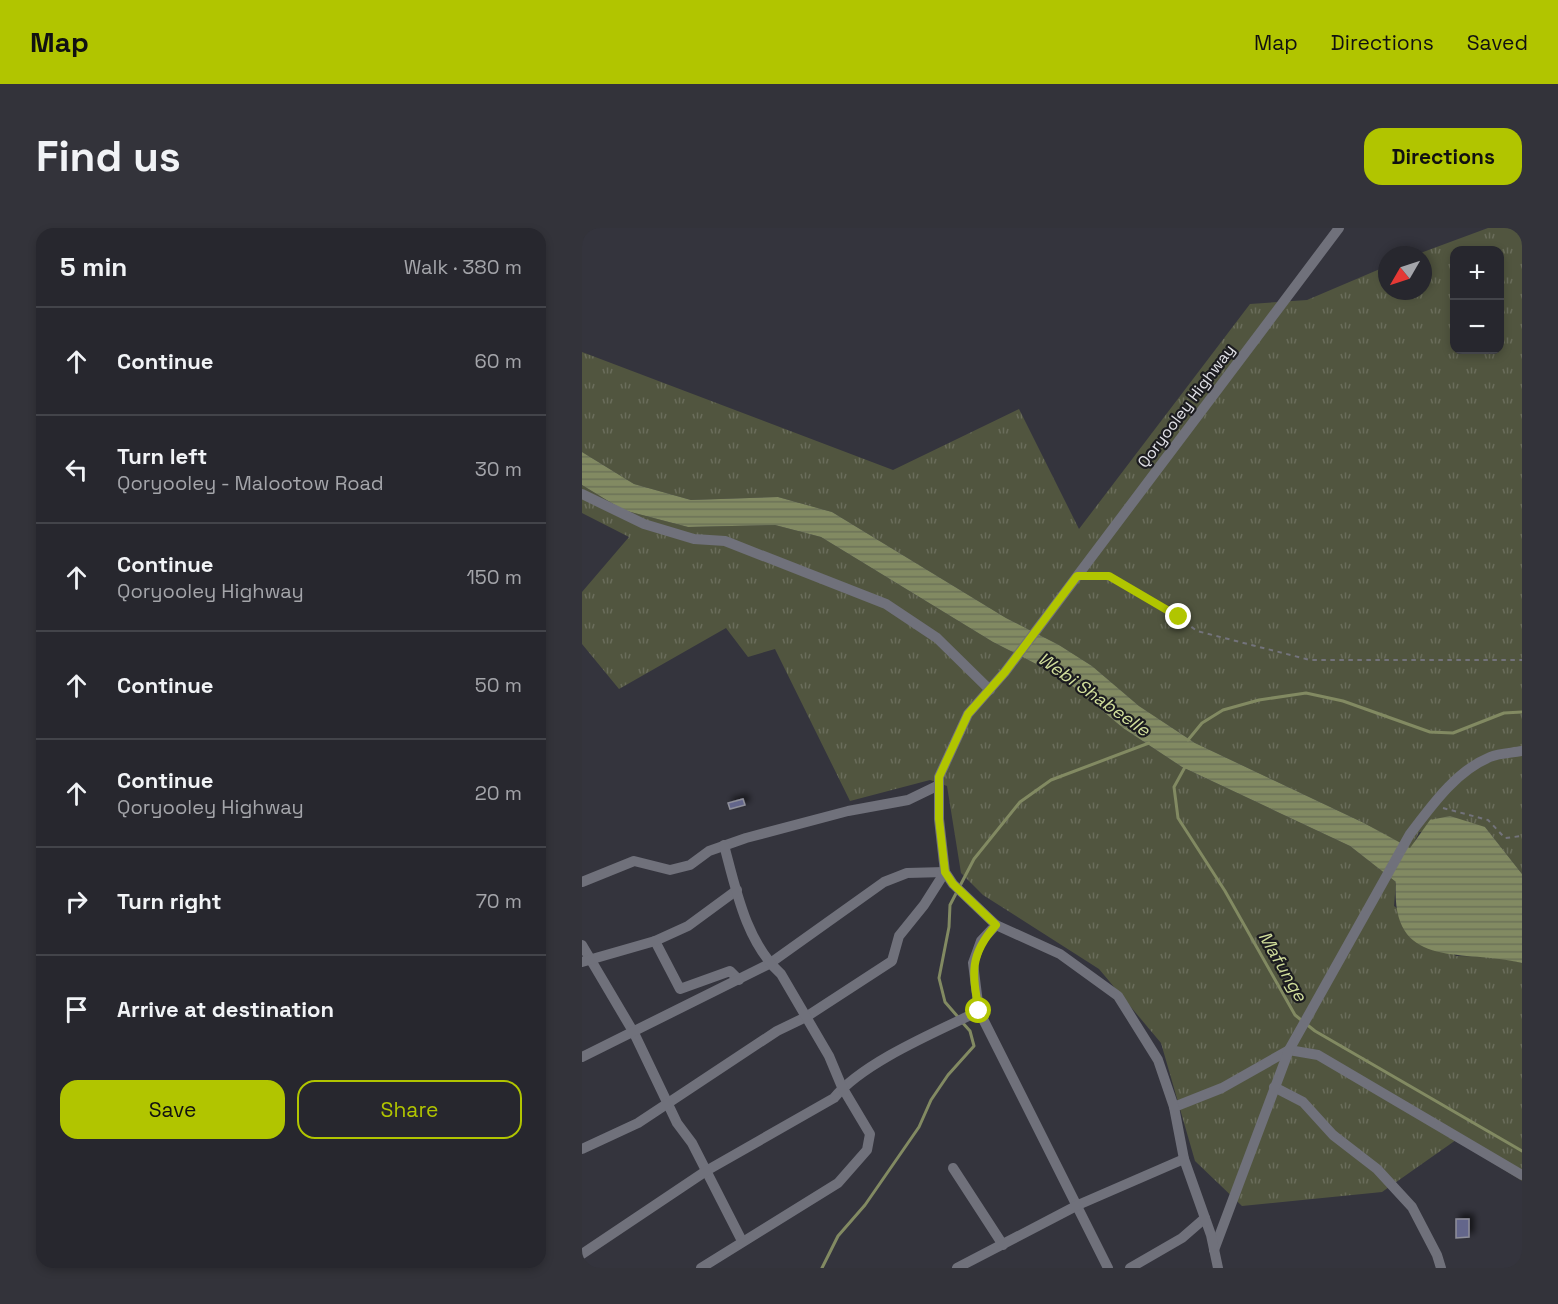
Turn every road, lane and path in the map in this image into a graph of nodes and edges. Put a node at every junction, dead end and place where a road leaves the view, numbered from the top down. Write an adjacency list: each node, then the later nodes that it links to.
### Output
1 (1339, 228): 3 (street, Qoryooley Highway)
2 (582, 494): 5 (street)
3 (1077, 576): 4 (path); 5 (street, Qoryooley Highway)
4 (1522, 660)
5 (990, 690): 7 (street)
6 (1522, 751): 8 (street)
7 (939, 785): 10 (street); 11 (street)
8 (1432, 806): 9 (path); 23 (street)
9 (1522, 836)
10 (724, 845): 12 (street); 13 (street)
11 (945, 872): 14 (street); 18 (street); 21 (street)
12 (582, 882)
13 (736, 890): 15 (street); 18 (street)
14 (996, 925): 20 (street); 28 (street)
15 (655, 940): 17 (street); 19 (street)
16 (582, 945): 17 (street)
17 (586, 960): 22 (street)
18 (769, 964): 19 (street); 21 (street)
19 (739, 980): 22 (street)
20 (979, 1011): 25 (street); 34 (street)
21 (806, 1017): 25 (street); 27 (street)
22 (633, 1033): 24 (street); 27 (street)
23 (1289, 1050): 26 (street); 28 (street); 33 (street)
24 (582, 1057)
25 (842, 1087): 32 (street); 36 (street)
26 (1274, 1087): 38 (street); 45 (street)
27 (668, 1105): 29 (street); 32 (street)
28 (1174, 1107): 30 (street)
29 (582, 1149)
30 (1185, 1159): 34 (street); 35 (street)
31 (953, 1168): 37 (street)
32 (706, 1171): 36 (street); 39 (street)
33 (1522, 1174)
34 (1078, 1205): 37 (street); 42 (street)
35 (1205, 1218): 38 (street); 43 (street)
36 (742, 1241): 40 (street)
37 (1003, 1245): 41 (street)
38 (1214, 1250): 44 (street)
39 (582, 1254)
40 (702, 1268)
41 (957, 1268)
42 (1108, 1268)
43 (1130, 1268)
44 (1218, 1268)
45 (1441, 1268)

